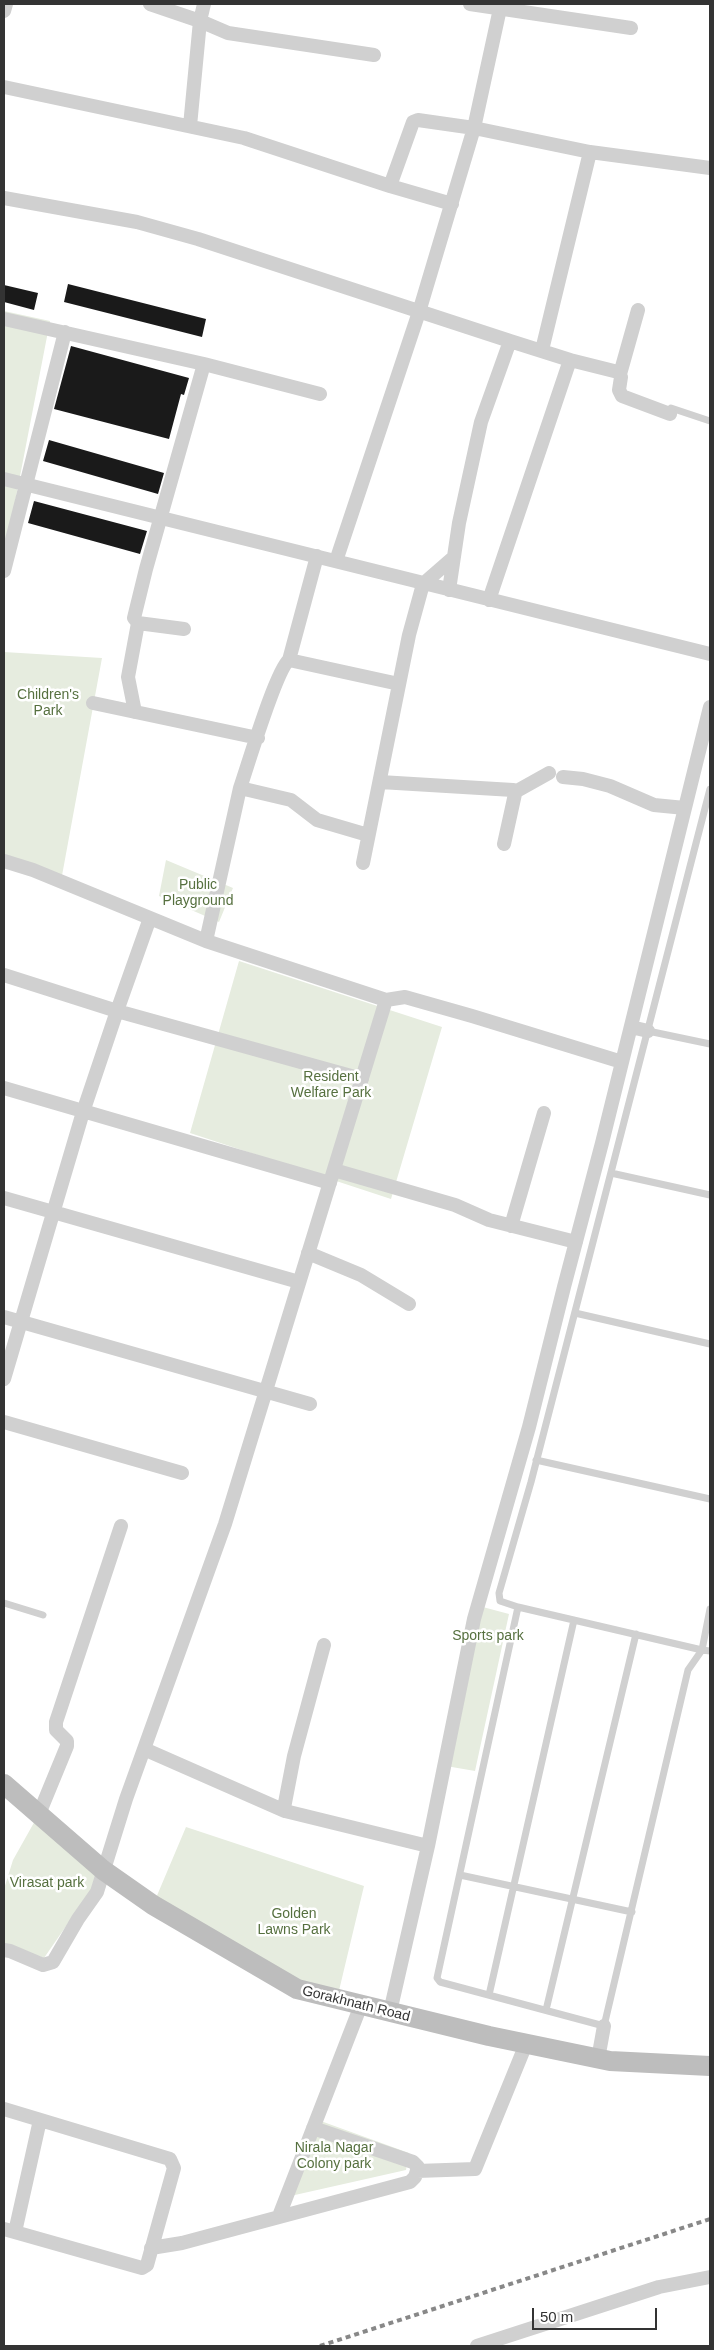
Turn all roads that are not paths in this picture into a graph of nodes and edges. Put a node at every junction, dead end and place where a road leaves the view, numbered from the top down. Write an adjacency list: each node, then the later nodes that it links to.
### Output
1 (6, 4): 6 (street)
2 (150, 4): 7 (street)
3 (204, 4): 7 (street)
4 (470, 4): 5 (street)
5 (500, 6): 8 (street); 12 (street)
6 (4, 12)
7 (200, 21): 9 (street); 11 (street)
8 (631, 28)
9 (374, 55)
10 (4, 87): 11 (street)
11 (190, 126): 15 (street)
12 (474, 128): 13 (street); 15 (street); 17 (street)
13 (590, 152): 14 (street); 23 (street)
14 (710, 168)
15 (390, 186): 17 (street)
16 (4, 198): 19 (street)
17 (452, 204): 19 (street)
18 (638, 310): 26 (street)
19 (419, 312): 22 (street); 35 (street)
20 (4, 319): 21 (street)
21 (65, 332): 25 (street); 31 (street)
22 (510, 341): 23 (street); 34 (street)
23 (542, 350): 24 (street)
24 (570, 360): 26 (street); 39 (street)
25 (204, 364): 27 (street); 32 (street)
26 (620, 374): 28 (street)
27 (320, 394)
28 (671, 411): 29 (lane)
29 (710, 421)
30 (4, 479): 31 (street)
31 (26, 484): 32 (street); 36 (street)
32 (161, 518): 33 (street); 40 (street)
33 (317, 556): 35 (street); 43 (street)
34 (454, 556): 37 (street); 38 (street)
35 (336, 561): 37 (street)
36 (4, 571)
37 (423, 584): 38 (street); 44 (street)
38 (450, 590): 39 (street)
39 (489, 600): 42 (street)
40 (138, 623): 41 (street); 47 (street)
41 (184, 629)
42 (710, 654)
43 (289, 660): 44 (street); 48 (street)
44 (399, 684): 51 (street)
45 (93, 703): 47 (street)
46 (710, 707): 55 (street)
47 (135, 712): 48 (street)
48 (258, 738): 52 (street)
49 (549, 773): 54 (street)
50 (563, 777): 55 (street)
51 (380, 782): 54 (street); 56 (street)
52 (240, 788): 56 (street); 61 (street)
53 (710, 789): 66 (lane)
54 (516, 792): 57 (street)
55 (685, 808): 65 (street)
56 (368, 835): 59 (street)
57 (504, 844)
58 (4, 860): 60 (street)
59 (362, 864)
60 (150, 918): 61 (street); 64 (street)
61 (206, 940): 63 (street)
62 (4, 975): 64 (street)
63 (386, 1000): 68 (street); 69 (street)
64 (117, 1011): 69 (street); 71 (street)
65 (631, 1027): 66 (street); 68 (street)
66 (648, 1031): 67 (lane); 73 (lane)
67 (710, 1044)
68 (622, 1062): 79 (street)
69 (362, 1079): 74 (street)
70 (4, 1088): 71 (street)
71 (83, 1112): 74 (street); 77 (street)
72 (544, 1113): 78 (street)
73 (611, 1173): 75 (lane); 83 (lane)
74 (332, 1176): 78 (street); 80 (street)
75 (710, 1195)
76 (4, 1198): 77 (street)
77 (54, 1211): 81 (street); 85 (street)
78 (511, 1226): 79 (street)
79 (576, 1242): 108 (street)
80 (308, 1253): 81 (street); 82 (street)
81 (299, 1282): 88 (street)
82 (409, 1304)
83 (574, 1314): 86 (lane); 91 (lane)
84 (4, 1317): 85 (street)
85 (21, 1322): 87 (street); 88 (street)
86 (710, 1344)
87 (4, 1379)
88 (265, 1393): 89 (street); 104 (street)
89 (310, 1404)
90 (4, 1422): 92 (street)
91 (536, 1460): 93 (lane); 96 (lane)
92 (182, 1473)
93 (710, 1499)
94 (121, 1526): 107 (street)
95 (4, 1604): 98 (lane)
96 (518, 1607): 99 (lane); 110 (lane)
97 (710, 1609): 102 (lane)
98 (43, 1615)
99 (574, 1620): 100 (lane); 111 (lane)
100 (636, 1634): 102 (lane); 112 (lane)
101 (324, 1645): 106 (street)
102 (702, 1650): 103 (lane); 113 (lane)
103 (710, 1651)
104 (144, 1749): 106 (street); 109 (street)
105 (4, 1784): 107 (main road, Gorakhnath Road)
106 (286, 1811): 108 (street)
107 (40, 1814): 109 (main road, Gorakhnath Road)
108 (428, 1846): 118 (street)
109 (104, 1870): 114 (street); 116 (main road, Gorakhnath Road)
110 (460, 1875): 111 (lane); 115 (lane)
111 (514, 1887): 112 (lane); 115 (lane)
112 (572, 1900): 113 (lane); 117 (lane)
113 (632, 1912): 119 (lane)
114 (4, 1950)
115 (489, 1995): 117 (lane)
116 (361, 2005): 118 (main road, Gorakhnath Road); 125 (street)
117 (546, 2010): 119 (lane)
118 (390, 2012): 120 (main road, Gorakhnath Road)
119 (604, 2026): 121 (street)
120 (526, 2044): 121 (main road, Gorakhnath Road); 126 (street)
121 (598, 2059): 122 (main road, Gorakhnath Road)
122 (710, 2066)
123 (4, 2109): 124 (street)
124 (40, 2120): 128 (street); 129 (street)
125 (313, 2128): 126 (street); 127 (street)
126 (417, 2171): 127 (street)
127 (279, 2216): 129 (street)
128 (9, 2230): 129 (street)
129 (152, 2248)
130 (710, 2276): 131 (street)
131 (512, 2341): 132 (street)
132 (477, 2346)

